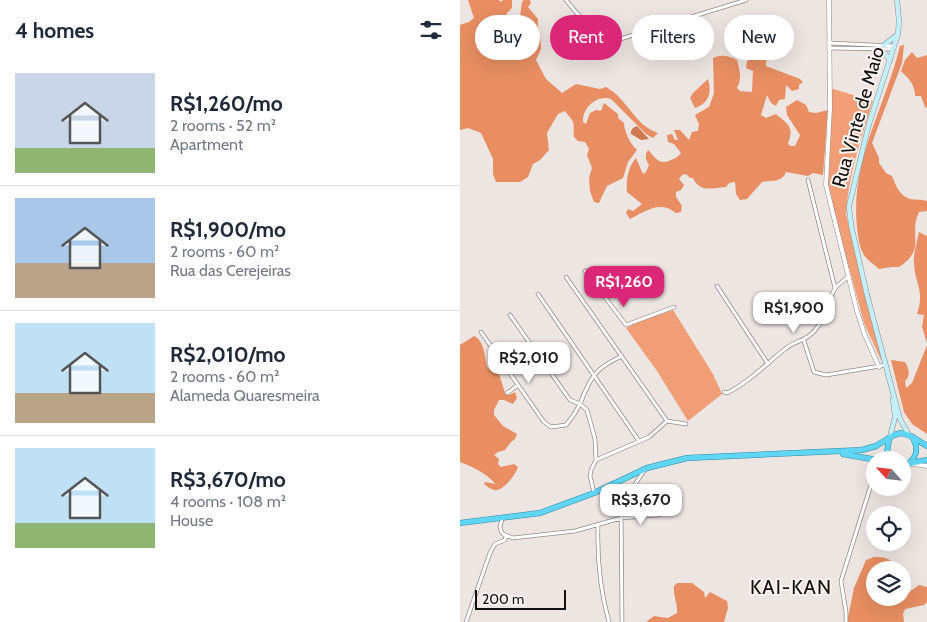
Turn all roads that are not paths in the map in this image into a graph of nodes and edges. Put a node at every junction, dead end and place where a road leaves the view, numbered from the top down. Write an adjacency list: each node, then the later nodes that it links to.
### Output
1 (566, 0): 2 (street)
2 (746, 0)
3 (829, 0): 6 (street)
4 (897, 0): 5 (main road, Rua Vinte de Maio)
5 (898, 34): 7 (main road); 8 (main road, Rua Vinte de Maio)
6 (829, 45): 7 (street); 13 (street)
7 (882, 47): 8 (street); 9 (main road)
8 (894, 47): 9 (main road, Rua Vinte de Maio)
9 (890, 60): 23 (main road, Rua Vinte de Maio)
10 (808, 180): 15 (street)
11 (585, 271): 17 (street)
12 (566, 277): 21 (street)
13 (848, 277): 15 (street); 24 (street)
14 (717, 286): 22 (street)
15 (835, 288): 20 (street)
16 (538, 294): 25 (street)
17 (674, 307)
18 (510, 315): 30 (street)
19 (481, 332): 26 (street)
20 (804, 341): 22 (street); 24 (street)
21 (622, 356): 25 (street); 31 (street)
22 (768, 364): 28 (street)
23 (887, 364): 24 (street); 27 (main road, Rua Vinte de Maio)
24 (879, 367)
25 (594, 374): 30 (street); 35 (street)
26 (518, 384): 29 (street); 30 (street)
27 (893, 388): 33 (main road, Rua Vinte de Maio); 34 (main road, Rua Vinte de Maio)
28 (724, 392)
29 (507, 393)
30 (580, 404): 40 (street)
31 (667, 421): 32 (street); 35 (street)
32 (686, 424)
33 (910, 435): 34 (highway); 36 (highway); 42 (highway)
34 (890, 438): 37 (highway); 38 (highway)
35 (640, 441): 40 (street)
36 (927, 446)
37 (887, 451)
38 (835, 452): 39 (highway); 46 (highway)
39 (866, 458)
40 (596, 460): 47 (street)
41 (927, 460): 43 (highway)
42 (911, 462)
43 (911, 464)
44 (911, 465): 45 (street)
45 (927, 466)
46 (647, 468): 47 (highway); 50 (street)
47 (594, 493): 51 (highway)
48 (868, 496): 58 (street)
49 (659, 515): 50 (street)
50 (620, 518): 53 (street); 57 (street)
51 (502, 519): 52 (highway); 54 (street)
52 (460, 522)
53 (598, 526): 54 (street); 56 (street)
54 (506, 536): 55 (street)
55 (466, 622)
56 (609, 622)
57 (622, 622)
58 (846, 622)

